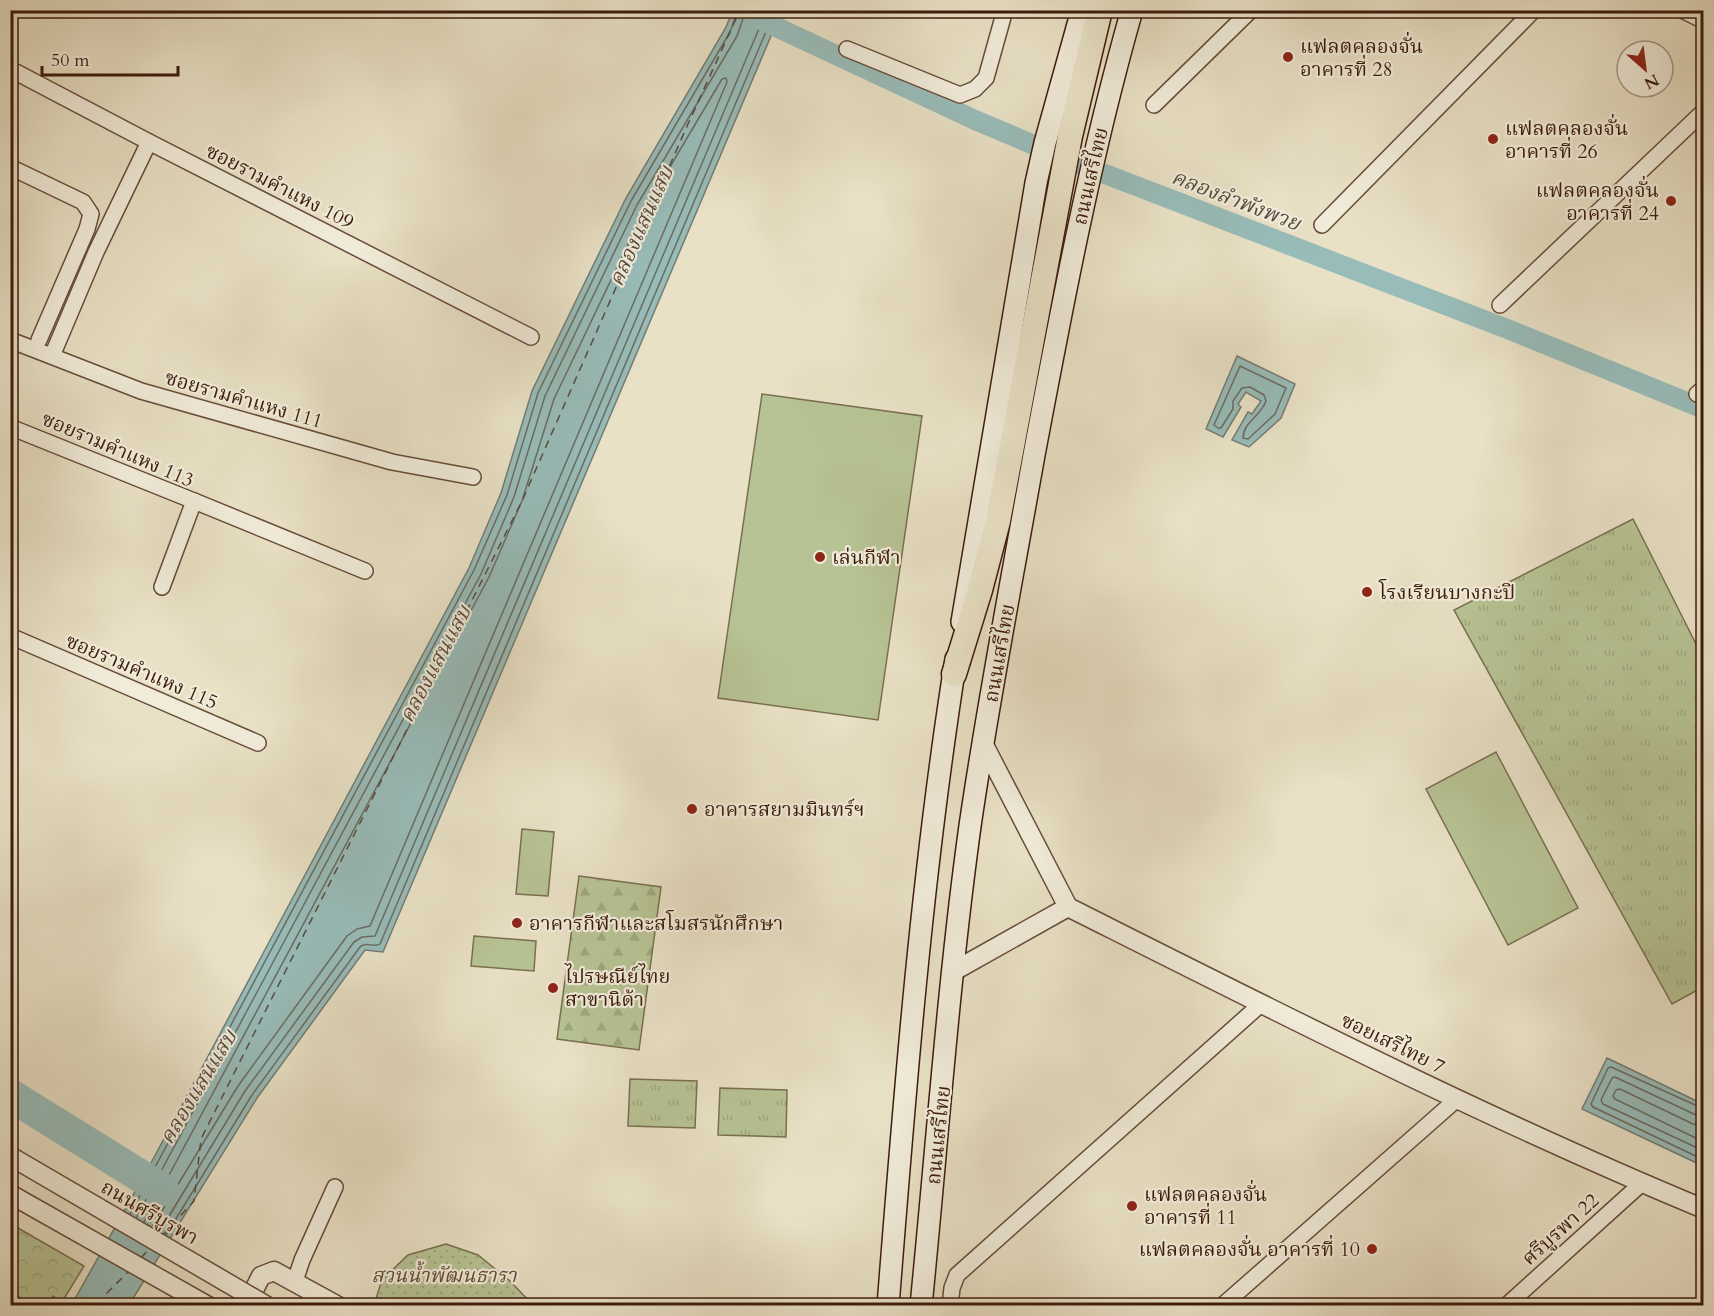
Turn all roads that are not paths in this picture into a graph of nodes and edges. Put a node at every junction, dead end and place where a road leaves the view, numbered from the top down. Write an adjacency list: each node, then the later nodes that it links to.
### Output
1 (1005, 10): 9 (street)
2 (1082, 10): 27 (main road, ถนนเสรีไทย)
3 (1100, 10): 27 (main road)
4 (1132, 10): 29 (main road, ถนนเสรีไทย)
5 (1251, 10): 11 (street)
6 (1534, 10): 15 (street)
7 (1682, 10): 8 (street)
8 (1704, 21)
9 (847, 49)
10 (10, 69): 13 (street, ซอยรามคำแหง 109)
11 (1154, 105)
12 (1704, 111): 16 (street)
13 (149, 142): 17 (street, ซอยรามคำแหง 109); 20 (street)
14 (10, 167): 19 (street)
15 (1322, 225)
16 (1500, 305)
17 (531, 338)
18 (10, 339): 20 (street, ซอยรามคำแหง 111)
19 (39, 340)
20 (52, 356): 22 (street, ซอยรามคำแหง 111)
21 (10, 427): 23 (street, ซอยรามคำแหง 113)
22 (473, 477)
23 (194, 501): 24 (street); 25 (street, ซอยรามคำแหง 113)
24 (365, 571)
25 (162, 587)
26 (10, 636): 28 (street, ซอยรามคำแหง 115)
27 (954, 674): 44 (main road, ถนนเสรีไทย)
28 (258, 743)
29 (983, 743): 30 (street); 31 (main road, ถนนเสรีไทย)
30 (1068, 907): 31 (street); 32 (street, ซอยเสรีไทย 7)
31 (954, 971): 45 (main road, ถนนเสรีไทย)
32 (1261, 1004): 33 (street, ซอยเสรีไทย 7); 46 (street)
33 (1457, 1099): 35 (street, ซอยเสรีไทย 7); 47 (street)
34 (10, 1156): 42 (street, ถนนศรีบูรพา, bridge)
35 (1642, 1183): 38 (street, ซอยเสรีไทย 7); 48 (street, ศรีบูรพา 22)
36 (334, 1187): 39 (street)
37 (10, 1194): 40 (street)
38 (1704, 1209)
39 (295, 1281): 41 (street); 43 (street)
40 (208, 1305)
41 (246, 1305)
42 (267, 1305)
43 (338, 1305)
44 (888, 1305)
45 (921, 1305)
46 (950, 1305)
47 (1222, 1305)
48 (1506, 1305)

